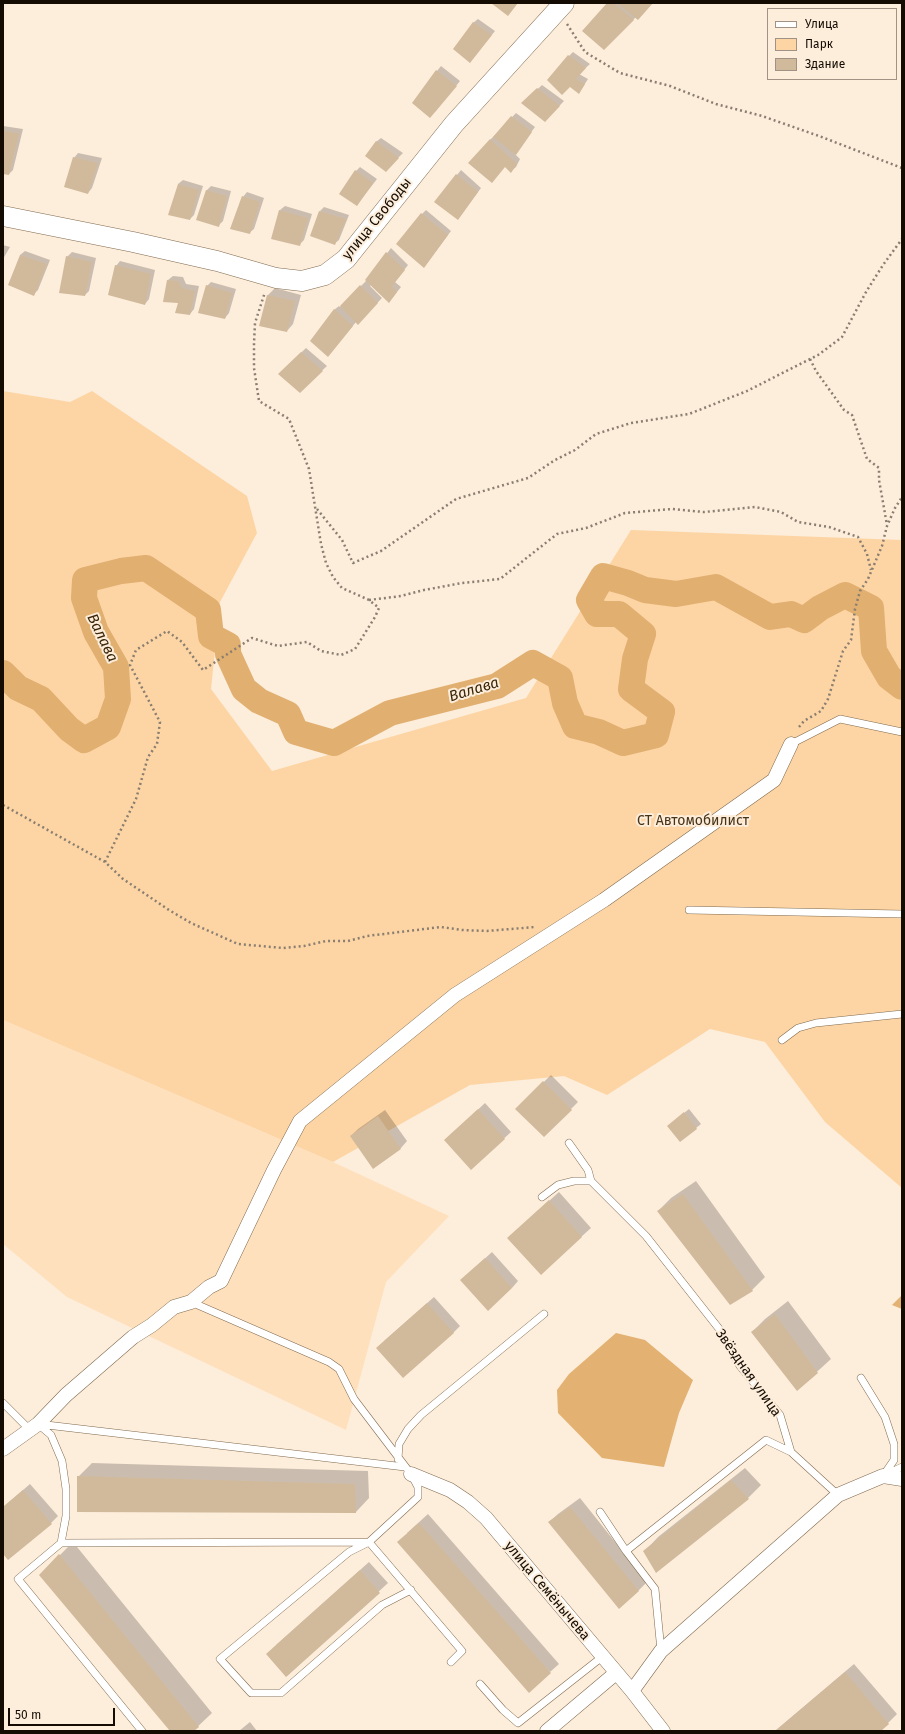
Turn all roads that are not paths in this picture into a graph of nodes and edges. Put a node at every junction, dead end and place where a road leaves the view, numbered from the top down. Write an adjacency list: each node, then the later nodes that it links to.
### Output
1 (561, 6): 2 (main road, улица Свободы)
2 (3, 216)
3 (902, 732): 4 (lane)
4 (791, 744): 12 (street)
5 (689, 910): 6 (lane)
6 (902, 914)
7 (902, 1014): 8 (lane)
8 (782, 1040)
9 (569, 1143): 10 (lane)
10 (591, 1181): 11 (lane); 18 (lane, Звёздная улица)
11 (542, 1197)
12 (191, 1302): 16 (street); 19 (lane)
13 (544, 1314): 19 (lane)
14 (861, 1378): 22 (lane)
15 (3, 1403): 16 (lane)
16 (34, 1427): 17 (street); 21 (lane); 27 (lane)
17 (3, 1449)
18 (791, 1452): 24 (lane); 28 (lane)
19 (398, 1459): 21 (lane)
20 (902, 1467): 22 (lane)
21 (408, 1470): 26 (lane); 31 (street, улица Семёнычева)
22 (883, 1476): 23 (street); 24 (street)
23 (902, 1479)
24 (838, 1495): 30 (street)
25 (600, 1512): 28 (lane)
26 (369, 1542): 27 (lane); 29 (lane); 29 (lane)
27 (61, 1543): 36 (lane)
28 (626, 1551): 30 (lane)
29 (411, 1590): 32 (lane)
30 (662, 1651): 35 (street)
31 (602, 1657): 33 (street, улица Семёнычева); 34 (lane)
32 (451, 1662)
33 (616, 1672): 35 (street, улица Семёнычева); 37 (street)
34 (480, 1684)
35 (632, 1691): 38 (street, улица Семёнычева)
36 (142, 1731)
37 (547, 1731)
38 (663, 1731)

